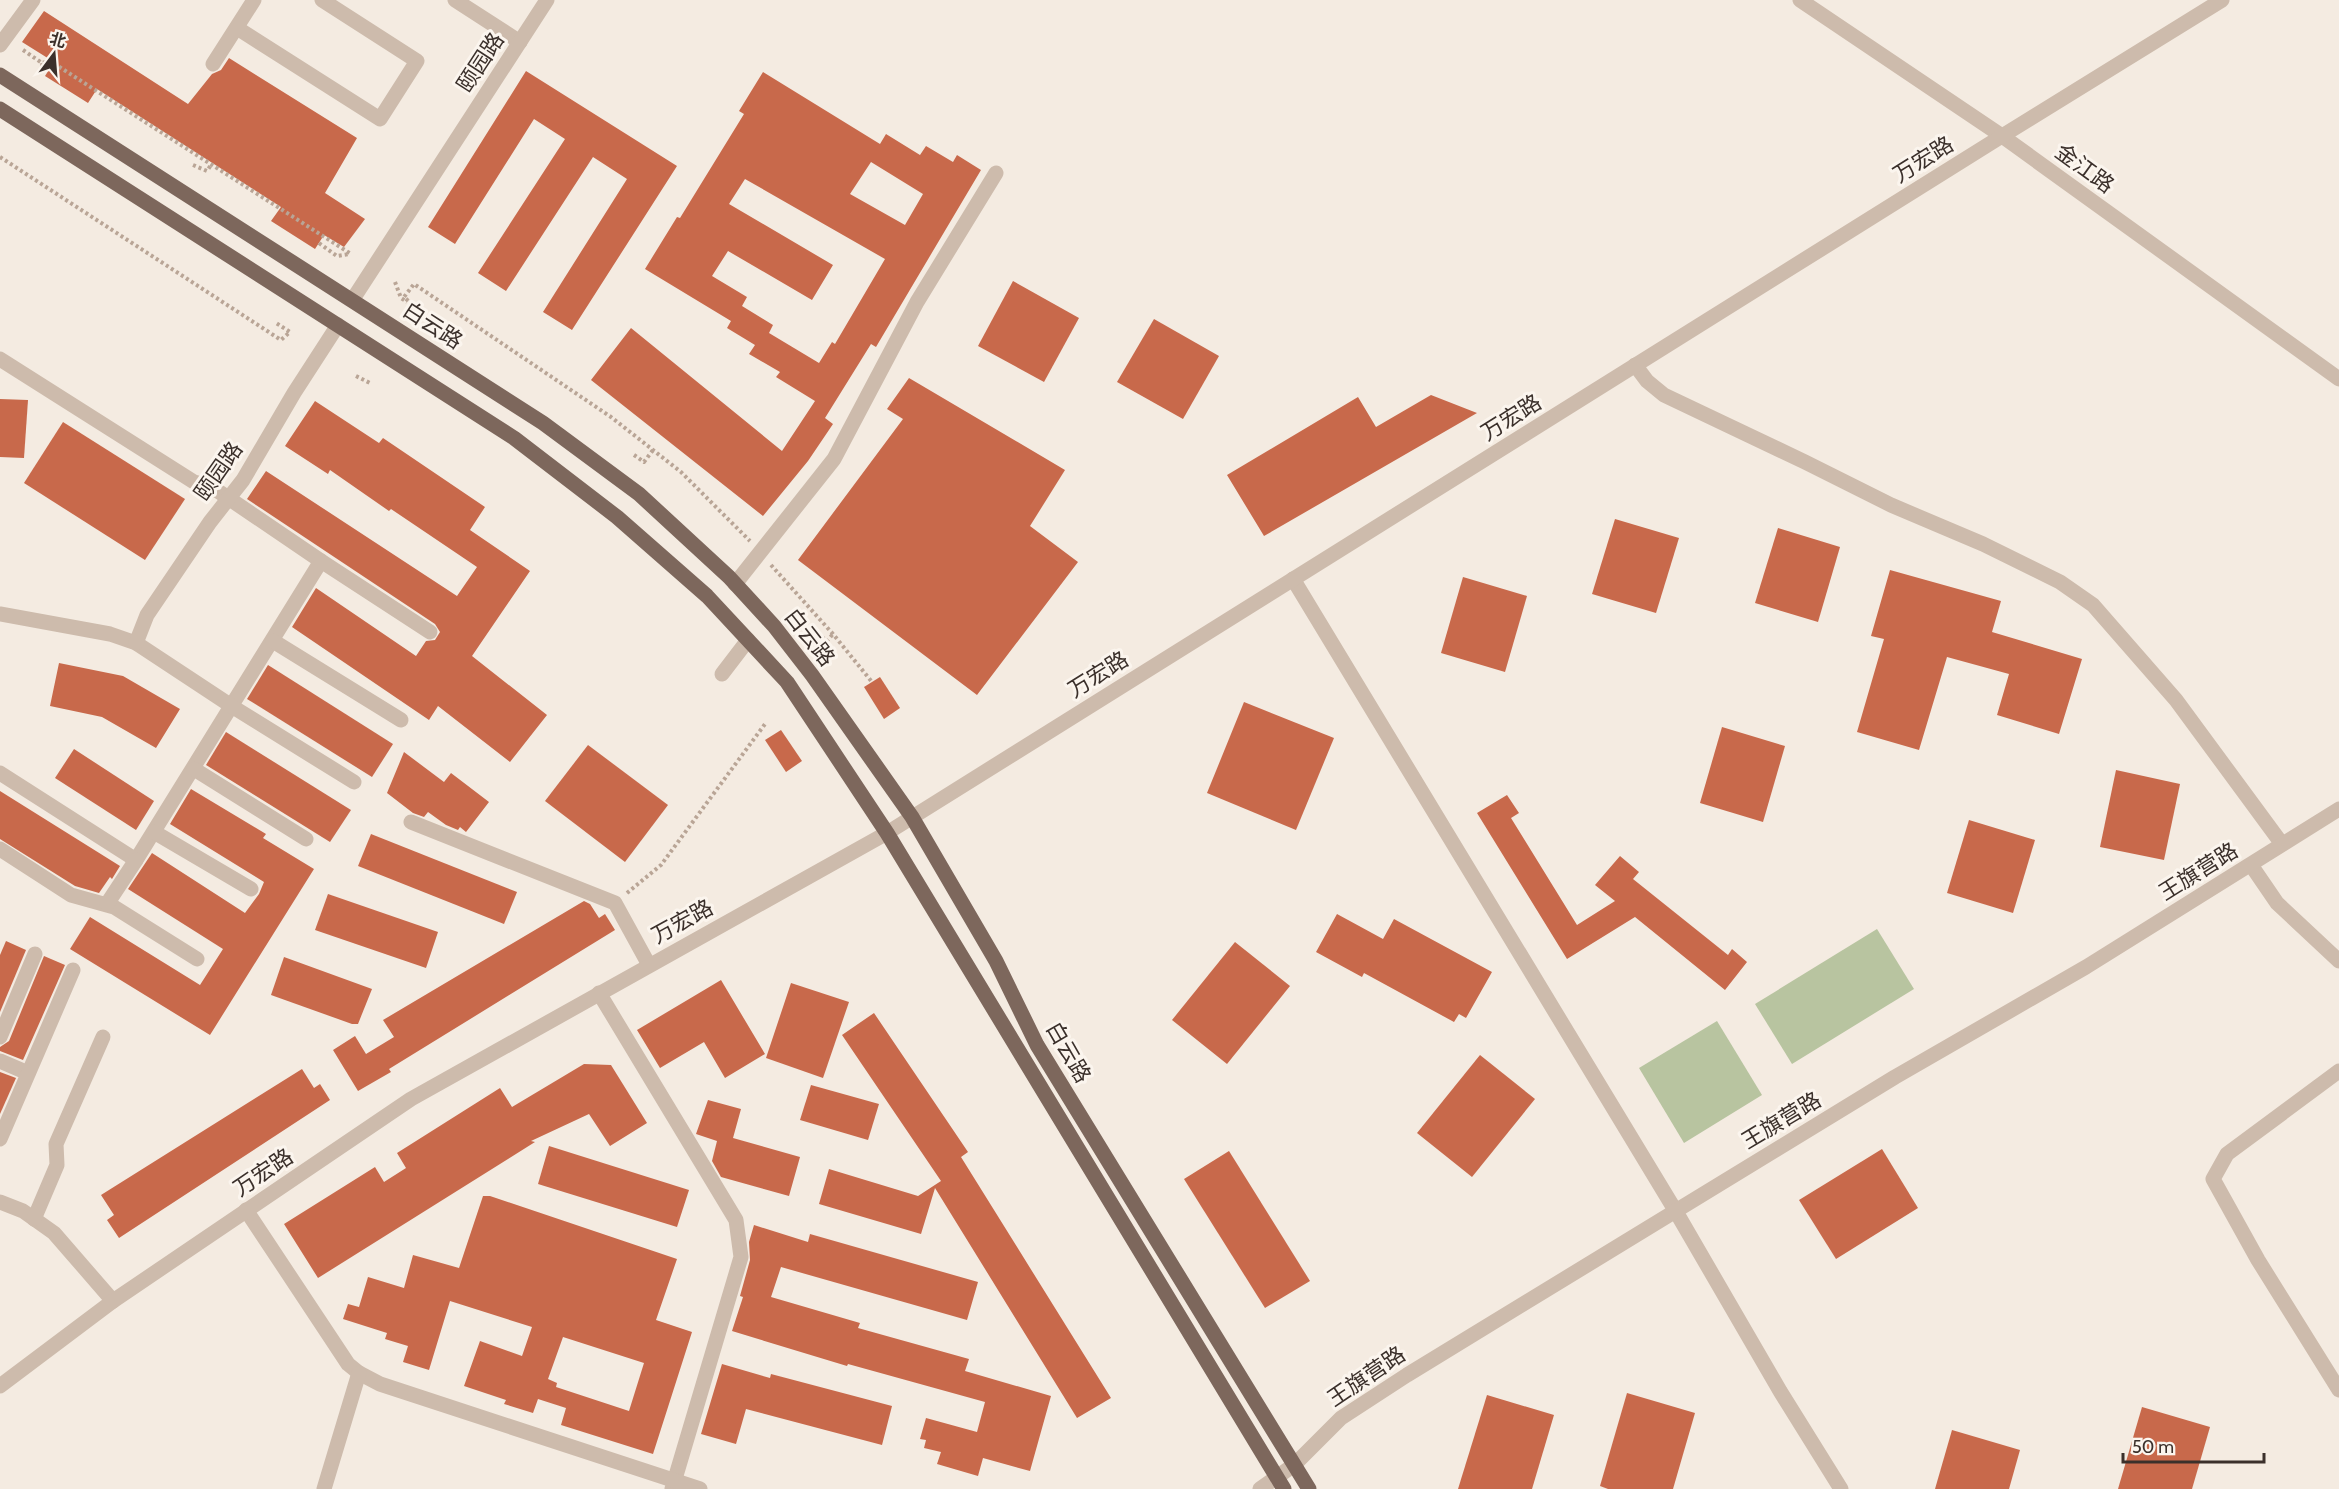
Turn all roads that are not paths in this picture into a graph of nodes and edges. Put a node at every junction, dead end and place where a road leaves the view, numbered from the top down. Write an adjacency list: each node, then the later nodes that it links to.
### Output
1 (33, 0): 10 (street)
2 (254, 0): 8 (street)
3 (322, 0): 8 (street)
4 (455, 0): 9 (street)
5 (547, 0): 9 (street, 颐园路)
6 (1800, 0): 14 (street, 金江路)
7 (2222, 0): 14 (street, 万宏路)
8 (237, 28): 11 (street)
9 (520, 42): 16 (street, 颐园路)
10 (0, 45)
11 (213, 64)
12 (0, 75): 16 (main road, 白云路)
13 (0, 109): 17 (main road, 白云路)
14 (2002, 136): 19 (street, 万宏路); 20 (street, 金江路)
15 (996, 173): 24 (street)
16 (353, 299): 24 (main road, 白云路)
17 (338, 326): 21 (street, 颐园路); 27 (main road, 白云路)
18 (0, 359): 21 (street)
19 (1635, 365): 23 (street, 万宏路); 42 (street)
20 (2339, 379)
21 (228, 499): 22 (street); 29 (street, 颐园路)
22 (321, 561): 26 (street); 28 (street)
23 (1293, 579): 37 (street, 万宏路); 62 (street)
24 (735, 584): 37 (main road, 白云路)
25 (0, 614): 29 (street)
26 (430, 632)
27 (748, 640): 30 (street); 40 (main road, 白云路)
28 (273, 641): 31 (street); 32 (street)
29 (136, 643): 31 (street)
30 (722, 674)
31 (233, 706): 33 (street); 35 (street)
32 (401, 720)
33 (194, 769): 39 (street); 41 (street)
34 (0, 773): 44 (street)
35 (354, 782)
36 (2339, 809): 42 (street, 王旗营路)
37 (912, 817): 40 (street, 万宏路); 68 (main road, 白云路)
38 (411, 822): 51 (street)
39 (154, 832): 44 (street); 46 (street)
40 (887, 833): 51 (street, 万宏路); 69 (main road, 白云路)
41 (306, 840)
42 (2282, 844): 45 (street, 王旗营路)
43 (0, 849): 47 (street)
44 (136, 860): 47 (street)
45 (2251, 865): 50 (street); 62 (street, 王旗营路)
46 (251, 889)
47 (107, 904): 49 (street)
48 (35, 954): 54 (street)
49 (198, 958)
50 (2339, 960)
51 (649, 965): 53 (street, 万宏路)
52 (73, 970): 58 (street)
53 (599, 993): 61 (street, 万宏路); 70 (street)
54 (0, 1037)
55 (103, 1037): 63 (street)
56 (0, 1061): 58 (street)
57 (2339, 1071): 67 (street)
58 (28, 1073): 59 (street)
59 (0, 1139)
60 (0, 1202): 63 (street)
61 (246, 1210): 64 (street, 万宏路); 65 (street)
62 (1675, 1210): 68 (street, 王旗营路); 75 (street)
63 (34, 1220): 64 (street)
64 (113, 1300): 66 (street, 万宏路)
65 (359, 1373): 70 (street); 71 (street)
66 (0, 1386)
67 (2339, 1390)
68 (1294, 1466): 69 (street, 王旗营路); 74 (main road, 白云路)
69 (1281, 1484): 73 (street, 王旗营路)
70 (674, 1485): 72 (street)
71 (324, 1489)
72 (700, 1489)
73 (1260, 1489)
74 (1309, 1489)
75 (1841, 1489)

